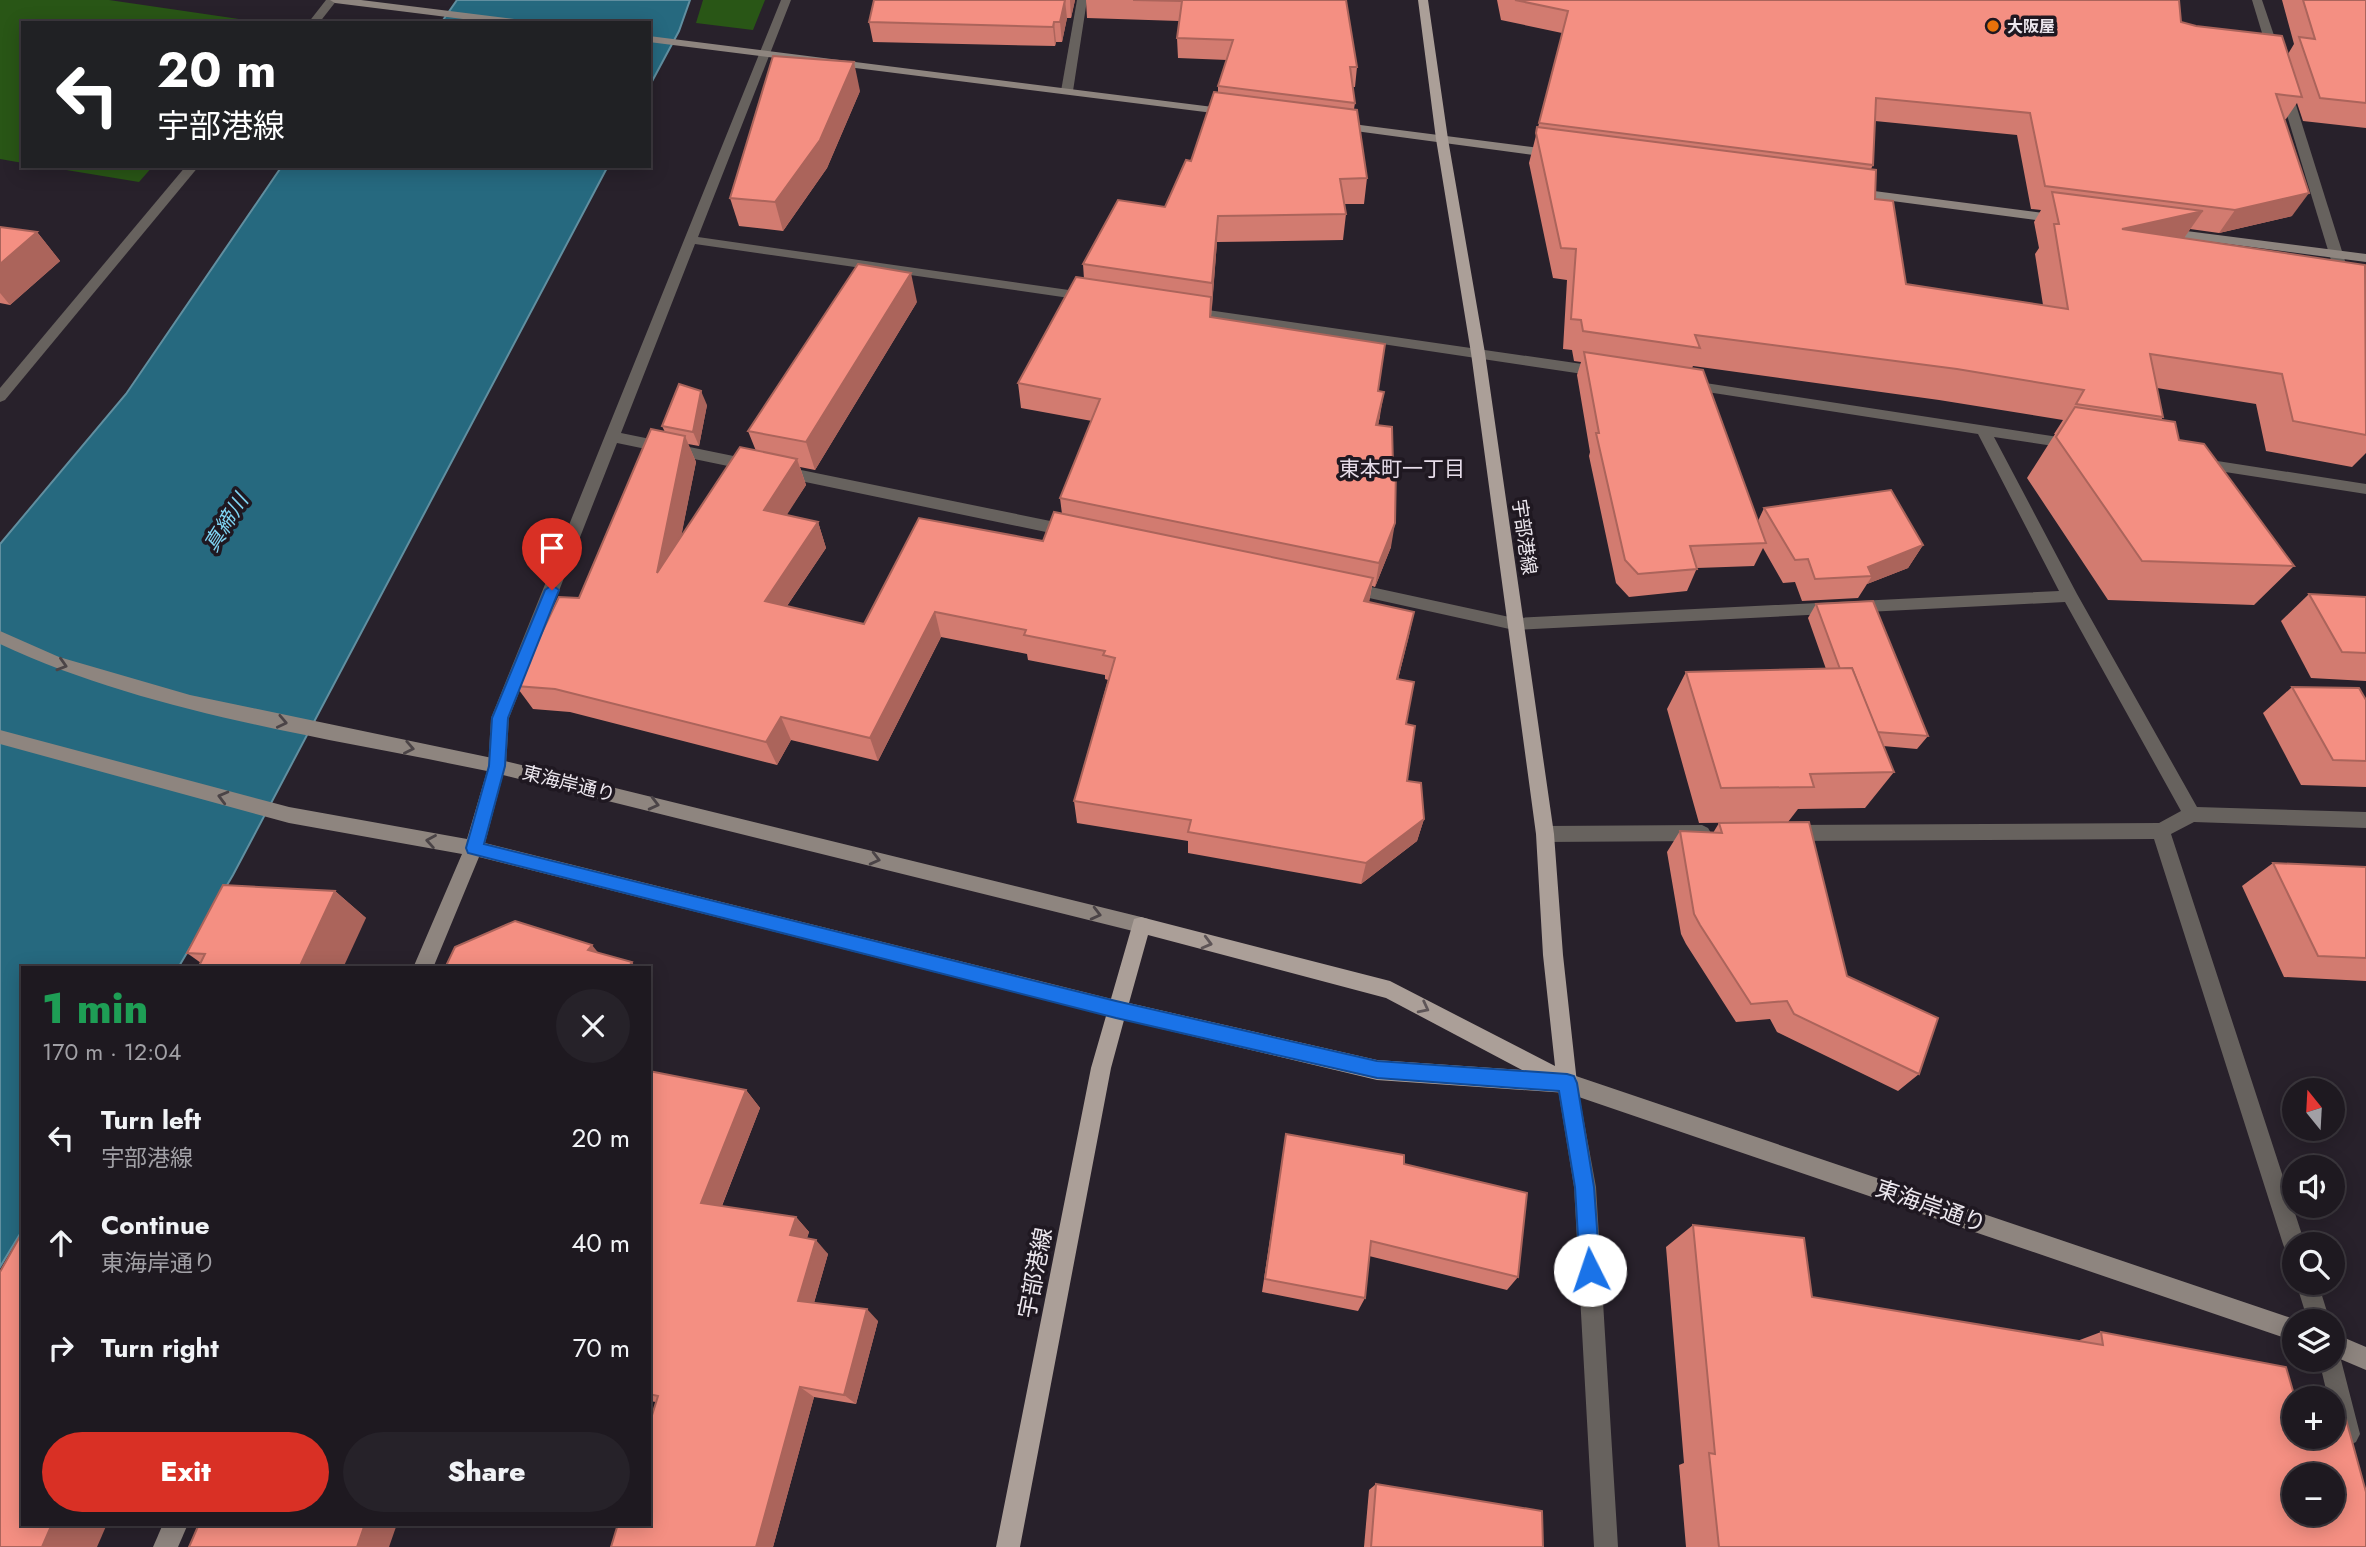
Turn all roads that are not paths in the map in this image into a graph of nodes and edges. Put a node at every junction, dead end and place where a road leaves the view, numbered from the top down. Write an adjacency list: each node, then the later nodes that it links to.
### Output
1 (334, 0): 6 (street); 7 (street)
2 (1082, 0): 10 (street)
3 (1423, 0): 13 (main road, 宇部港線)
4 (2257, 0): 20 (street)
5 (789, 1): 9 (street)
6 (315, 21)
7 (507, 21)
8 (651, 39): 9 (street)
9 (763, 54): 10 (street); 19 (street)
10 (1067, 92): 11 (street)
11 (1244, 114)
12 (1326, 125): 13 (street)
13 (1442, 139): 14 (street); 25 (main road, 宇部港線)
14 (1567, 155)
15 (191, 168): 28 (street)
16 (1842, 191): 17 (street)
17 (2075, 221)
18 (2144, 229): 20 (street)
19 (692, 240): 23 (street); 30 (street)
20 (2336, 254): 21 (street); 22 (street)
21 (2366, 258)
22 (2349, 296)
23 (1102, 299)
24 (1171, 309): 25 (street)
25 (1478, 353): 26 (street); 37 (main road, 宇部港線)
26 (1619, 374)
27 (1673, 383): 29 (street)
28 (0, 397)
29 (1983, 430): 31 (street); 36 (street)
30 (614, 437): 34 (street); 40 (street)
31 (2092, 447)
32 (2188, 462): 33 (street)
33 (2366, 489)
34 (1088, 534)
35 (1332, 585): 37 (street)
36 (2070, 596): 37 (street); 41 (street)
37 (1514, 624): 46 (main road, 宇部港線)
38 (0, 637): 40 (street, 東海岸通り, one-way to 40)
39 (0, 737): 47 (street, one-way to 39)
40 (497, 766): 47 (street); 48 (street, 東海岸通り, one-way to 48)
41 (2192, 814): 42 (street); 43 (street)
42 (2366, 820)
43 (2161, 831): 45 (street); 52 (street)
44 (1719, 833): 46 (street)
45 (1774, 833)
46 (1545, 834): 51 (main road, 宇部港線)
47 (474, 848): 49 (street); 50 (street)
48 (1141, 925): 50 (main road, 宇部港線); 51 (main road, one-way to 51)
49 (424, 966)
50 (1116, 1009): 51 (main road); 60 (main road, 宇部港線)
51 (1567, 1083): 53 (street, 東海岸通り); 61 (street)
52 (2290, 1232)
53 (2282, 1326)
54 (2345, 1349): 55 (street)
55 (2366, 1359)
56 (2333, 1372): 57 (street)
57 (2353, 1452)
58 (175, 1526): 59 (street)
59 (165, 1547)
60 (1008, 1547)
61 (1606, 1547)

